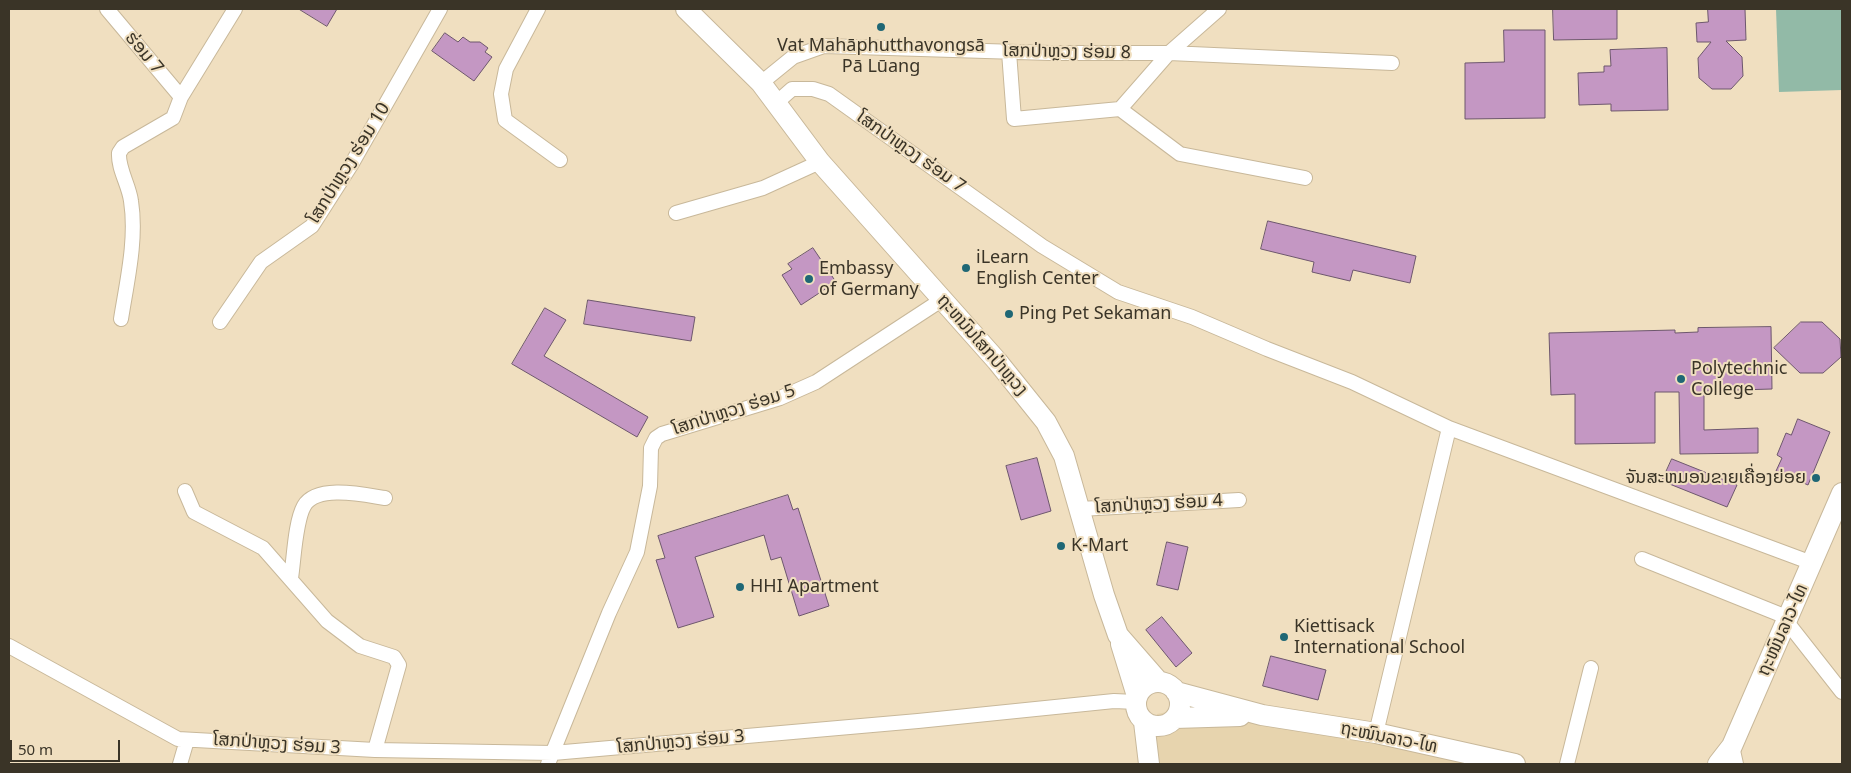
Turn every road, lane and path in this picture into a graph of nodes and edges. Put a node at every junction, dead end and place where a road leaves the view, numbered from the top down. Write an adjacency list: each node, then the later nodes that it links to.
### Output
1 (235, 9): 11 (street)
2 (440, 9): 20 (street, ໂສກປ່າຫຼວງ ຮ່ອມ 10)
3 (538, 9): 14 (street)
4 (1220, 9): 8 (street)
5 (107, 10): 11 (street, ຮ່ອມ 7)
6 (695, 12): 10 (street, ຖະຫນົນໂສກປ່າຫຼວງ)
7 (1009, 52): 8 (street, ໂສກປ່າຫຼວງ ຮ່ອມ 8); 10 (street, ໂສກປ່າຫຼວງ ຮ່ອມ 8); 13 (street)
8 (1169, 53): 9 (street, ໂສກປ່າຫຼວງ ຮ່ອມ 8); 13 (street)
9 (1392, 63)
10 (760, 83): 12 (street, ຖະຫນົນໂສກປ່າຫຼວງ)
11 (181, 97): 19 (street)
12 (775, 104): 15 (street, ຖະຫນົນໂສກປ່າຫຼວງ); 21 (street, ໂສກປ່າຫຼວງ ຮ່ອມ 7)
13 (1120, 109): 16 (street)
14 (560, 160)
15 (820, 162): 17 (street); 18 (street, ຖະຫນົນໂສກປ່າຫຼວງ)
16 (1305, 178)
17 (676, 213)
18 (943, 299): 26 (street, ຖະຫນົນໂສກປ່າຫຼວງ); 45 (street, ໂສກປ່າຫຼວງ ຮ່ອມ 5)
19 (121, 319)
20 (220, 322)
21 (1450, 428): 28 (street); 41 (street)
22 (185, 491): 29 (street)
23 (1842, 494): 28 (street, ຖະໜົນລາວ-ໄທ)
24 (385, 498): 29 (street)
25 (1239, 500): 26 (street, ໂສກປ່າຫຼວງ ຮ່ອມ 4)
26 (1080, 509): 31 (street, ຖະຫນົນໂສກປ່າຫຼວງ)
27 (1642, 559): 30 (street)
28 (1812, 563): 30 (street, ຖະໜົນລາວ-ໄທ)
29 (291, 578): 43 (street)
30 (1788, 620): 36 (street); 44 (street, ຖະໜົນລາວ-ໄທ)
31 (1118, 635): 34 (street, ຖະຫນົນໂສກປ່າຫຼວງ); 37 (street)
32 (9, 646): 42 (street, ໂສກປ່າຫຼວງ ຮ່ອມ 3)
33 (1591, 668): 50 (street)
34 (1159, 682): 35 (street); 37 (street)
35 (1176, 692): 38 (street, ຖະໜົນລາວ-ໄທ); 39 (street)
36 (1842, 692)
37 (1136, 699): 40 (street); 45 (street, ໂສກປ່າຫຼວງ ຮ່ອມ 3)
38 (1262, 715): 39 (street, ຖະໜົນລາວ-ໄທ); 41 (street, ຖະໜົນລາວ-ໄທ)
39 (1169, 721): 40 (street); 48 (street)
40 (1144, 722): 47 (street)
41 (1376, 733): 49 (street, ຖະໜົນລາວ-ໄທ)
42 (188, 740): 43 (street, ໂສກປ່າຫຼວງ ຮ່ອມ 3); 46 (street)
43 (375, 750): 45 (street, ໂສກປ່າຫຼວງ ຮ່ອມ 3)
44 (1734, 755): 51 (street, ຖະໜົນລາວ-ໄທ)
45 (550, 759)
46 (180, 764)
47 (1149, 764)
48 (1153, 764)
49 (1515, 764)
50 (1566, 764)
51 (1718, 764)

